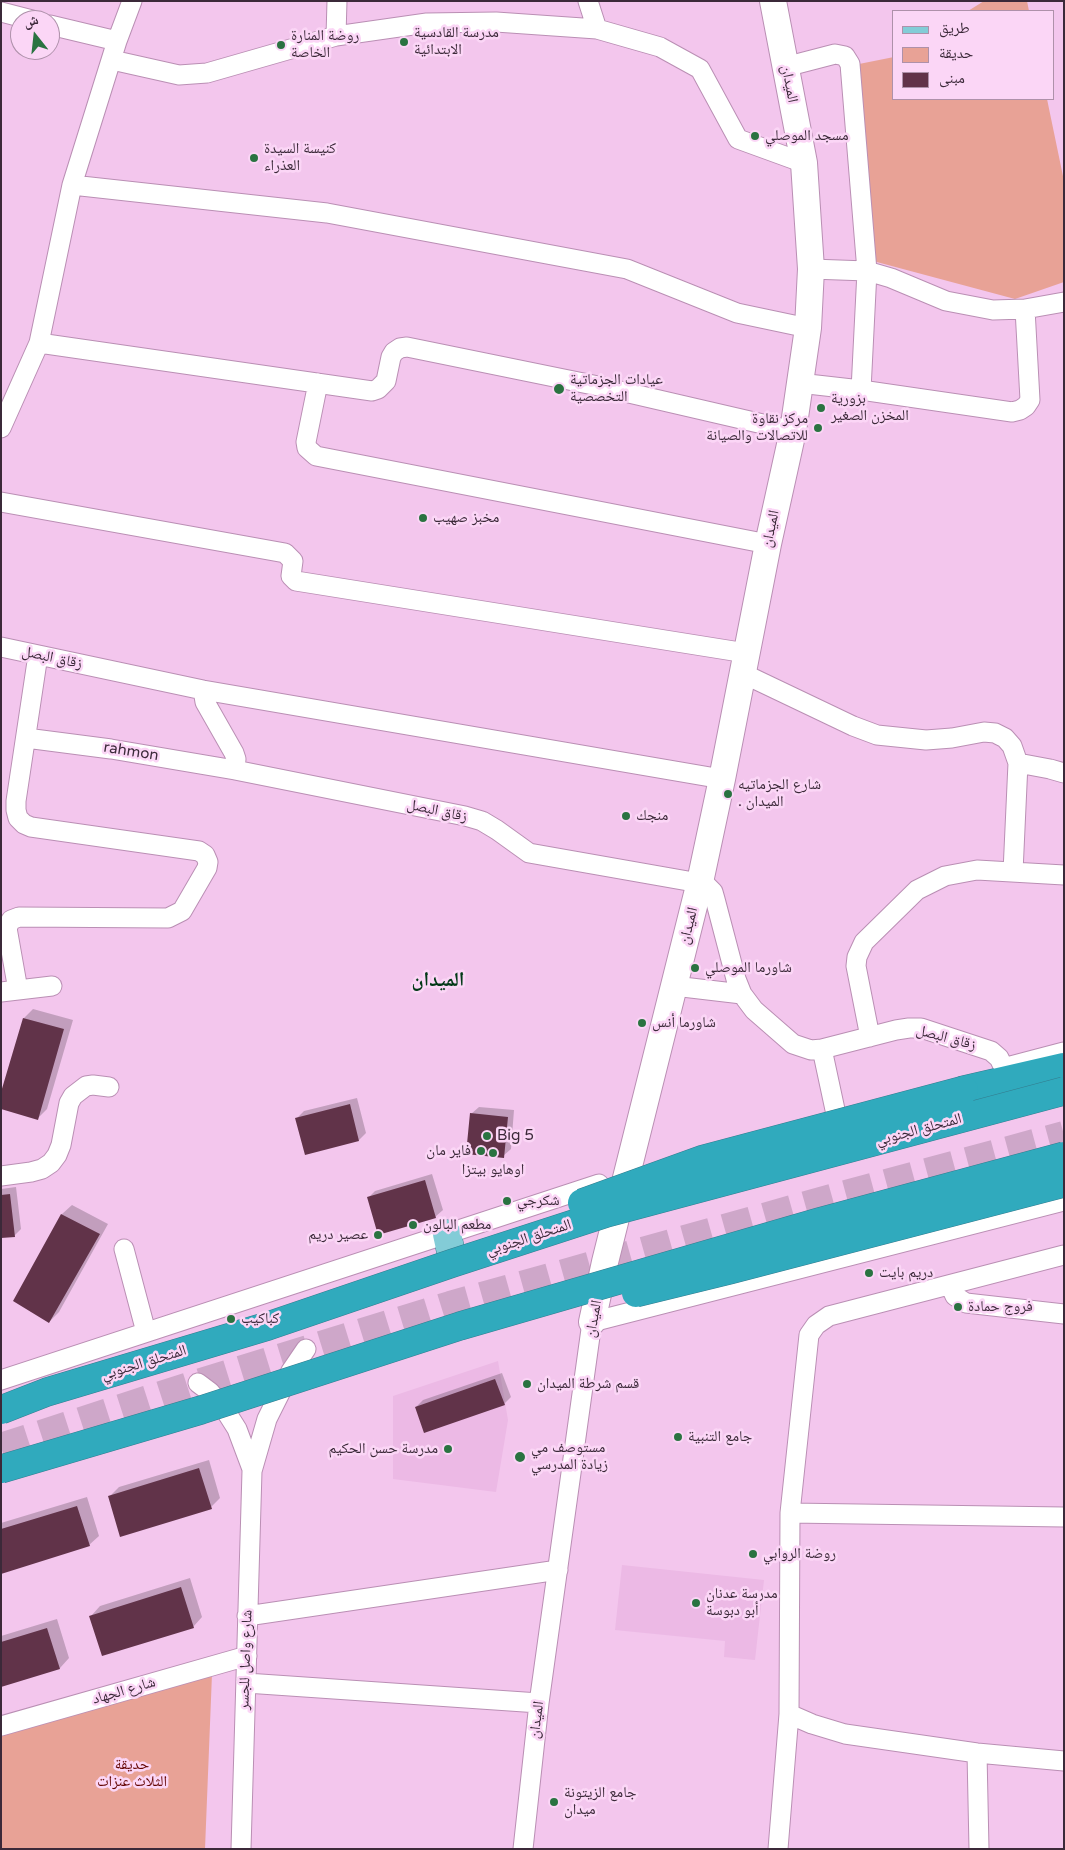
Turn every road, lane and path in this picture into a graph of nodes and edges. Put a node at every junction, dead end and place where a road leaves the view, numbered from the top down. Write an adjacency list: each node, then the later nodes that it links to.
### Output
1 (132, 1): 8 (street)
2 (337, 1): 7 (street)
3 (588, 1): 6 (street)
4 (773, 1): 10 (street, الميدان)
5 (60, 27): 8 (street)
6 (597, 29): 7 (street); 11 (street)
7 (336, 36): 9 (street)
8 (117, 41): 9 (street)
9 (112, 60): 12 (street)
10 (785, 67): 11 (street, الميدان); 14 (street)
11 (804, 163): 13 (street, الميدان)
12 (72, 185): 17 (street); 18 (street)
13 (811, 269): 14 (street); 17 (street, الميدان)
14 (867, 271): 16 (street); 21 (street)
15 (1064, 302): 16 (street)
16 (1025, 309): 21 (street)
17 (808, 328): 20 (street, الميدان)
18 (39, 343): 19 (street); 22 (street)
19 (318, 383): 23 (street); 25 (street)
20 (800, 383): 21 (street); 23 (street, الميدان)
21 (861, 390)
22 (1, 428)
23 (793, 431): 25 (street, الميدان)
24 (1, 502): 28 (street)
25 (768, 544): 28 (street, الميدان)
26 (1, 647): 27 (street, زقاق البصل)
27 (38, 655): 29 (street, زقاق البصل); 30 (street)
28 (745, 663): 31 (street); 34 (street, الميدان)
29 (203, 690): 32 (street); 34 (street, زقاق البصل)
30 (26, 738): 32 (street, rahmon); 40 (street)
31 (1018, 763): 33 (street); 35 (street)
32 (235, 770): 37 (street, زقاق البصل)
33 (1064, 774)
34 (722, 779): 37 (street, الميدان)
35 (1013, 872): 36 (street); 42 (street)
36 (1064, 875)
37 (700, 882): 39 (street, الميدان); 41 (street, زقاق البصل)
38 (52, 986): 40 (street)
39 (674, 986): 41 (street); 52 (street, الميدان)
40 (10, 991)
41 (742, 994): 43 (street, زقاق البصل)
42 (870, 1037): 43 (street, زقاق البصل); 46 (street, زقاق البصل)
43 (822, 1049): 49 (street)
44 (1064, 1052): 46 (street)
45 (1064, 1067): 57 (highway, bridge)
46 (1004, 1068): 49 (street)
47 (109, 1087): 53 (street)
48 (1064, 1091): 57 (highway, المتحلق الجنوبي, bridge)
49 (836, 1114): 50 (street); 52 (street)
50 (844, 1155)
51 (1064, 1156): 62 (highway, bridge)
52 (627, 1174): 57 (street); 61 (street, الميدان)
53 (1, 1176)
54 (1064, 1183): 62 (highway, bridge)
55 (1064, 1201): 61 (street)
56 (124, 1249): 63 (street)
57 (451, 1251): 63 (street); 67 (highway, المتحلق الجنوبي, bridge)
58 (1064, 1255): 59 (street)
59 (950, 1285): 60 (street); 70 (street)
60 (1064, 1314)
61 (592, 1322): 72 (street, الميدان)
62 (460, 1326): 68 (highway, bridge)
63 (146, 1332): 65 (street)
64 (306, 1349): 69 (street, شارع واصل للجسر)
65 (1, 1380)
66 (198, 1383): 69 (street, شارع واصل للجسر)
67 (1, 1410)
68 (1, 1469)
69 (252, 1471): 73 (street, شارع واصل للجسر)
70 (790, 1513): 71 (street); 77 (street)
71 (1064, 1517)
72 (558, 1570): 73 (street); 76 (street, الميدان)
73 (248, 1616): 74 (street, شارع واصل للجسر)
74 (246, 1656): 75 (street, شارع واصل للجسر); 78 (street, شارع الجهاد)
75 (246, 1683): 76 (street); 81 (street, شارع واصل للجسر)
76 (539, 1703): 82 (street, الميدان)
77 (789, 1714): 79 (street); 83 (street)
78 (1, 1726)
79 (977, 1753): 80 (street); 84 (street)
80 (1064, 1761)
81 (241, 1849)
82 (523, 1849)
83 (778, 1849)
84 (979, 1849)

